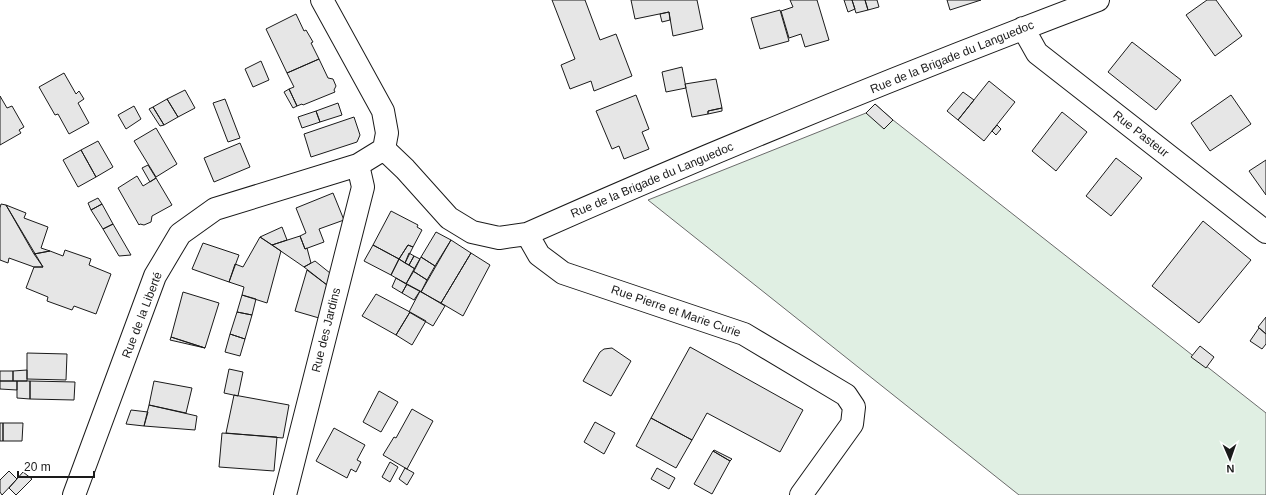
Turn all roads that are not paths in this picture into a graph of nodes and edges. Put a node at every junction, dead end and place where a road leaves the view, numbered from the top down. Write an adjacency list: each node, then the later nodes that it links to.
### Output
1 (322, 0): 4 (street)
2 (1098, 0): 3 (street, Rue de la Brigade du Languedoc)
3 (1023, 28): 6 (street, Rue Pasteur); 7 (street, Rue de la Brigade du Languedoc)
4 (384, 149): 5 (street, Rue de la Liberté); 7 (street, Rue de la Brigade du Languedoc)
5 (358, 165): 8 (street, Rue de la Liberté); 9 (street, Rue des Jardins)
6 (1266, 232)
7 (527, 234): 10 (street, Rue Pierre et Marie Curie)
8 (74, 495)
9 (285, 495)
10 (801, 495)

